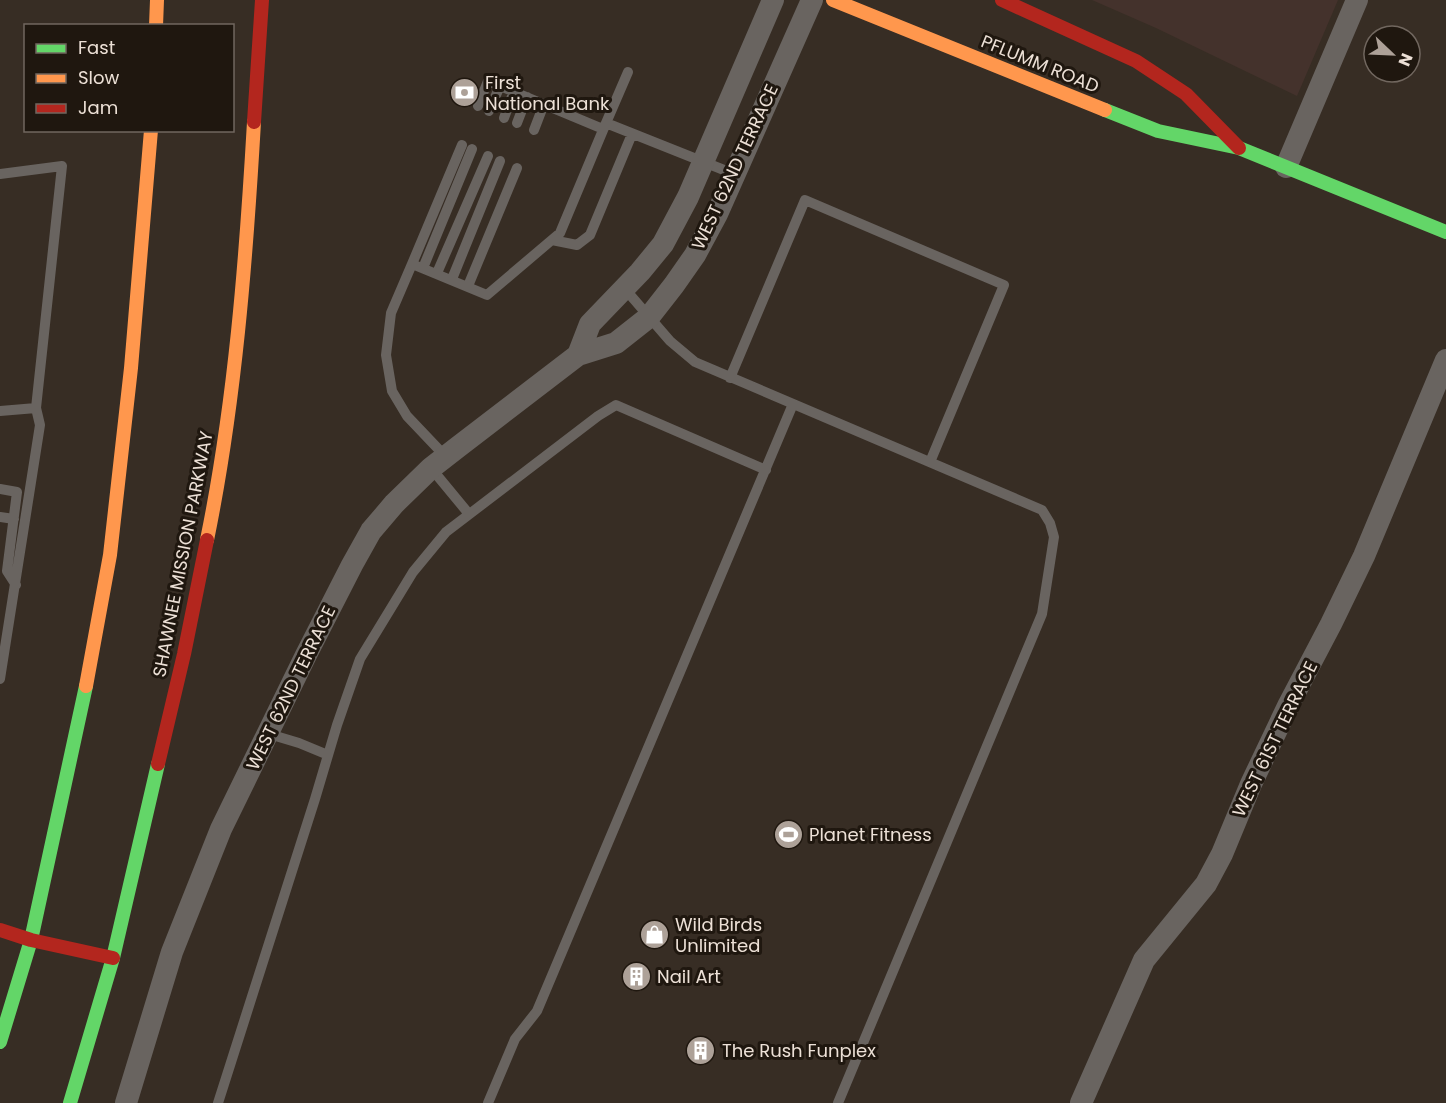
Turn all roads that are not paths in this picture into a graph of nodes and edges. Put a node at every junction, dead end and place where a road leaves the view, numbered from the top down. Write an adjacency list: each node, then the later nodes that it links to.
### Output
1 (157, 0): 8 (main road)
2 (262, 0): 56 (main road, SHAWNEE MISSION PARKWAY)
3 (773, 0): 23 (street, WEST 62ND TERRACE)
4 (812, 0): 27 (street, WEST 62ND TERRACE)
5 (833, 0): 20 (main road, PFLUMM ROAD)
6 (1002, 0): 20 (main road, PFLUMM ROAD)
7 (1357, 0): 24 (street)
8 (156, 24)
9 (628, 72): 16 (lane)
10 (514, 91): 11 (lane); 13 (lane); 14 (lane)
11 (527, 96): 12 (lane); 15 (lane)
12 (544, 104): 16 (lane); 17 (lane)
13 (483, 109)
14 (504, 118)
15 (517, 123)
16 (605, 126): 19 (lane); 29 (lane)
17 (534, 130)
18 (151, 132): 55 (main road)
19 (632, 134): 23 (lane); 29 (lane)
20 (1239, 148): 24 (main road, PFLUMM ROAD)
21 (488, 156): 32 (lane)
22 (500, 161): 33 (lane)
23 (704, 162): 27 (lane); 35 (street, WEST 62ND TERRACE)
24 (1286, 167): 28 (main road, PFLUMM ROAD)
25 (517, 168): 34 (lane)
26 (0, 174): 41 (lane)
27 (734, 174): 36 (street, WEST 62ND TERRACE)
28 (1446, 232)
29 (552, 240): 34 (lane)
30 (412, 264): 31 (lane); 31 (lane); 43 (lane)
31 (423, 268): 32 (lane)
32 (437, 273): 33 (lane)
33 (452, 279): 34 (lane)
34 (468, 286)
35 (625, 289): 36 (lane); 37 (street, WEST 62ND TERRACE)
36 (649, 317): 37 (street, WEST 62ND TERRACE); 39 (lane)
37 (578, 355): 43 (street, WEST 62ND TERRACE)
38 (1446, 360): 63 (street, WEST 61ST TERRACE)
39 (730, 378): 40 (lane); 44 (lane)
40 (793, 404): 44 (lane); 45 (lane)
41 (36, 408): 42 (lane); 50 (lane)
42 (0, 411)
43 (438, 462): 47 (lane); 52 (street, WEST 62ND TERRACE)
44 (930, 462): 62 (lane)
45 (766, 470): 47 (lane); 61 (lane)
46 (0, 489): 49 (lane)
47 (469, 514): 53 (lane)
48 (0, 517): 49 (lane)
49 (14, 519): 50 (lane)
50 (16, 585): 51 (lane)
51 (0, 679)
52 (269, 734): 53 (lane); 59 (street, WEST 62ND TERRACE)
53 (328, 755): 60 (lane)
54 (0, 930): 55 (main road)
55 (31, 940): 56 (main road); 57 (main road)
56 (113, 958): 58 (main road, SHAWNEE MISSION PARKWAY)
57 (0, 1042)
58 (70, 1103)
59 (126, 1103)
60 (218, 1103)
61 (488, 1103)
62 (838, 1103)
63 (1081, 1103)

